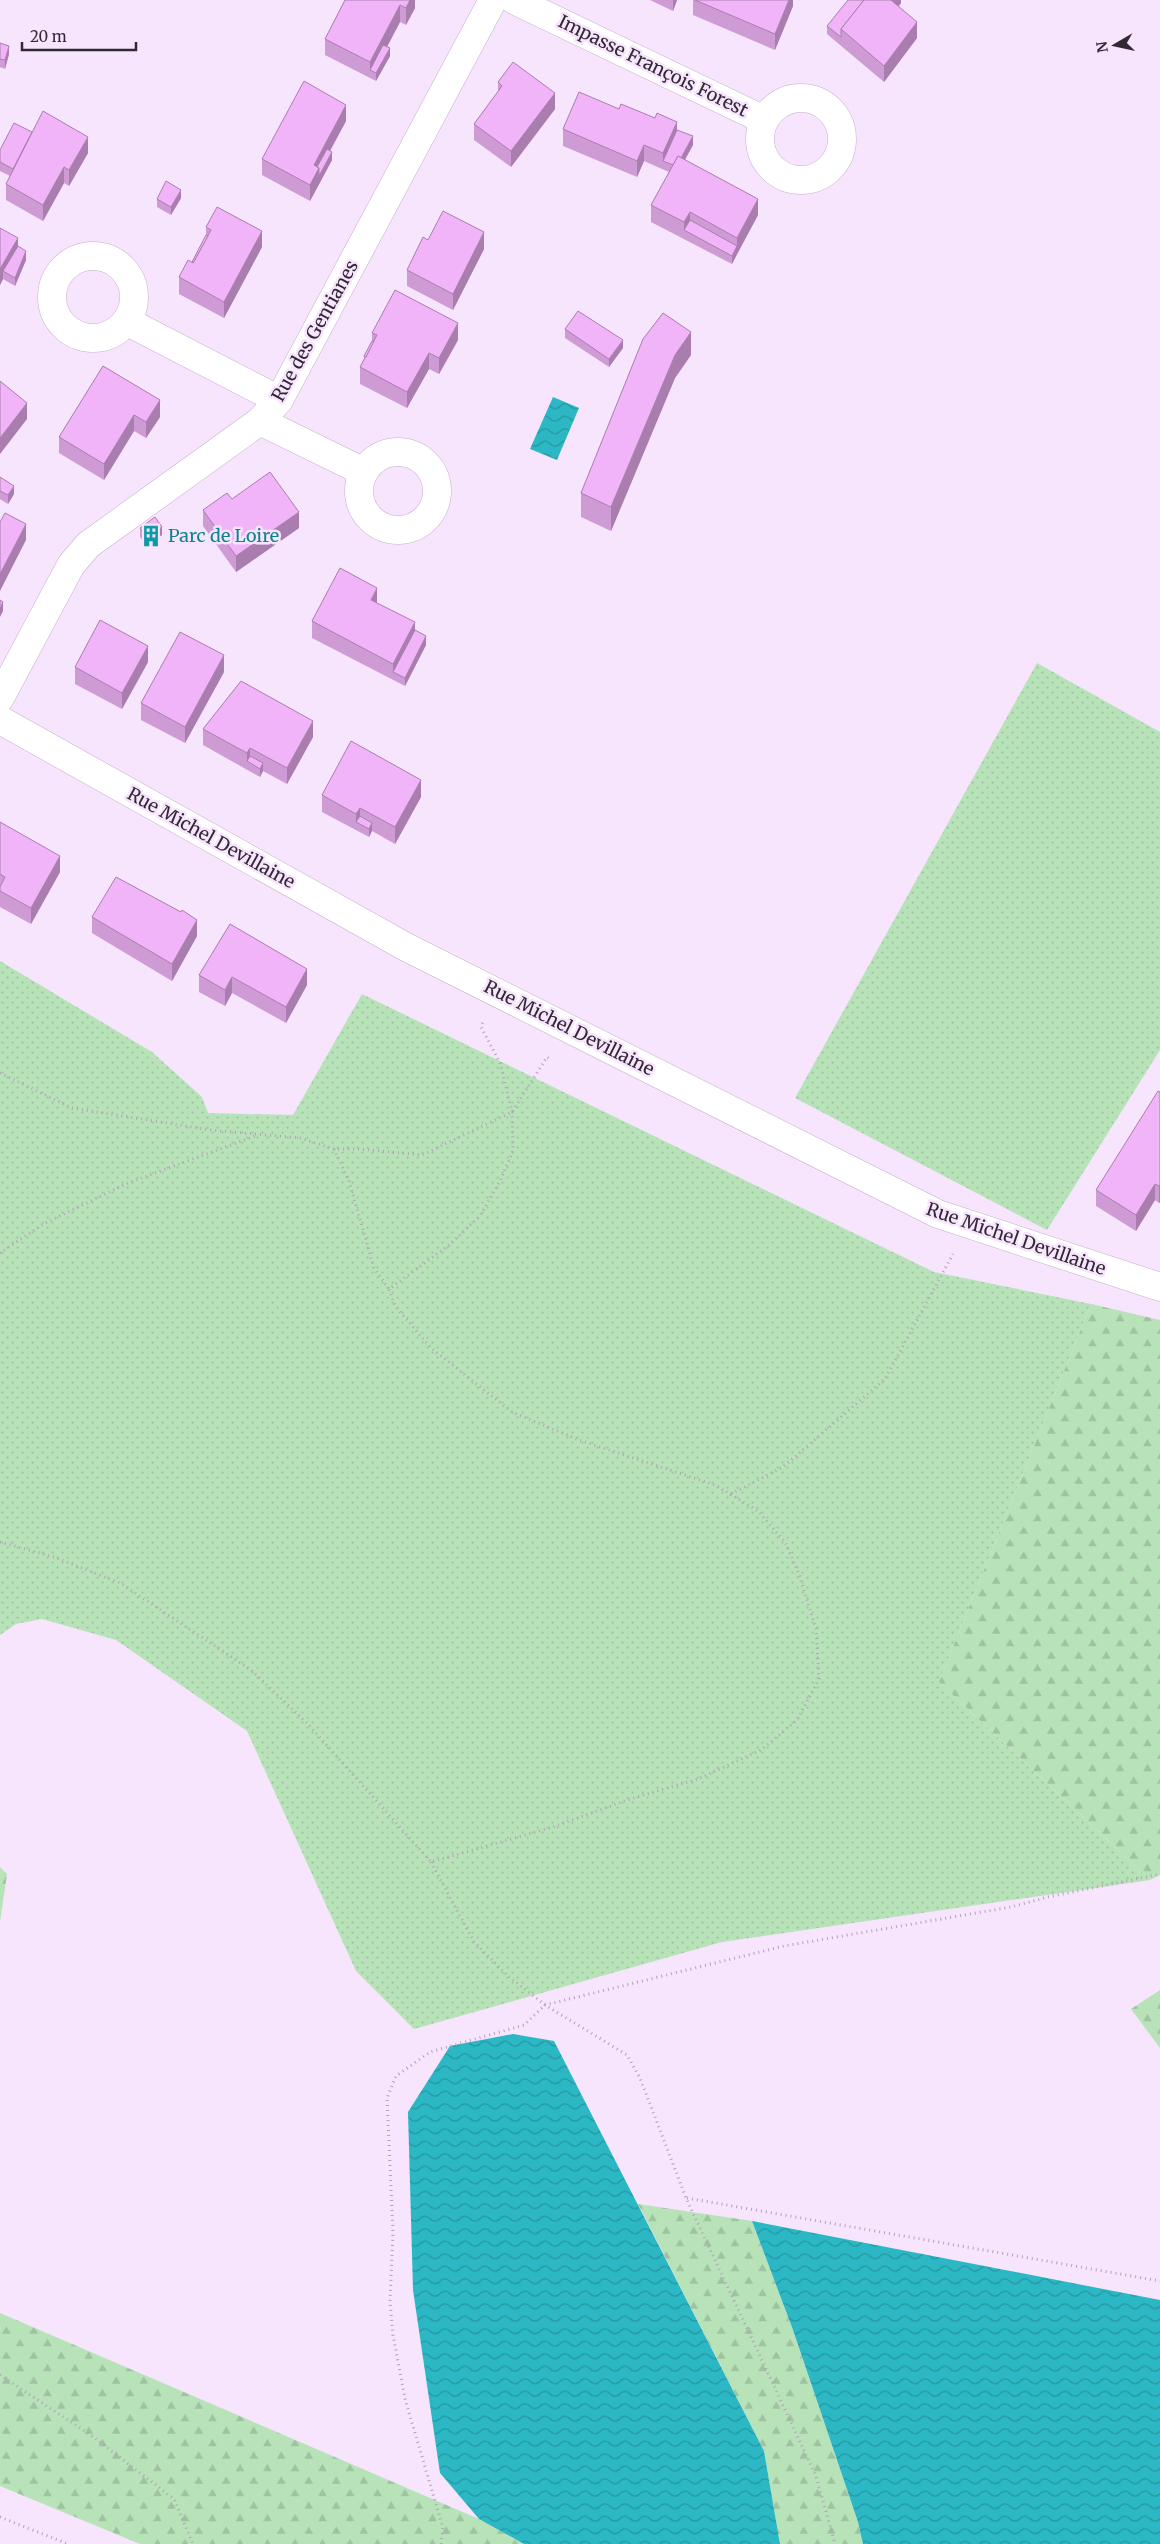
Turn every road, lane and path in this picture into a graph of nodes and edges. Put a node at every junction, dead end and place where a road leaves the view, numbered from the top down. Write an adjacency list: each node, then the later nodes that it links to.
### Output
1 (493, 0): 5 (street, Rue des Gentianes)
2 (514, 0): 3 (street, Impasse François Forest)
3 (764, 120)
4 (126, 321): 5 (street)
5 (279, 400): 6 (street, Rue des Gentianes)
6 (260, 421): 7 (street); 8 (street, Rue des Gentianes)
7 (364, 472)
8 (0, 698)
9 (0, 720): 10 (street, Rue Michel Devillaine)
10 (495, 992): 13 (path); 16 (street, Rue Michel Devillaine)
11 (556, 1062): 13 (path)
12 (0, 1073): 14 (path)
13 (512, 1112): 15 (path); 19 (path)
14 (261, 1134): 15 (path); 17 (path)
15 (334, 1149): 19 (path)
16 (970, 1224): 18 (street, Rue Michel Devillaine); 20 (path)
17 (0, 1253)
18 (1160, 1287)
19 (389, 1289): 20 (path)
20 (730, 1494): 22 (path)
21 (0, 1542): 22 (path)
22 (431, 1862): 24 (path)
23 (1160, 1874): 24 (path)
24 (545, 2005): 25 (path); 31 (path)
25 (686, 2198): 26 (path); 32 (path)
26 (1160, 2281)
27 (0, 2375): 30 (path)
28 (0, 2517): 29 (path)
29 (68, 2544)
30 (193, 2544)
31 (441, 2544)
32 (835, 2544)

